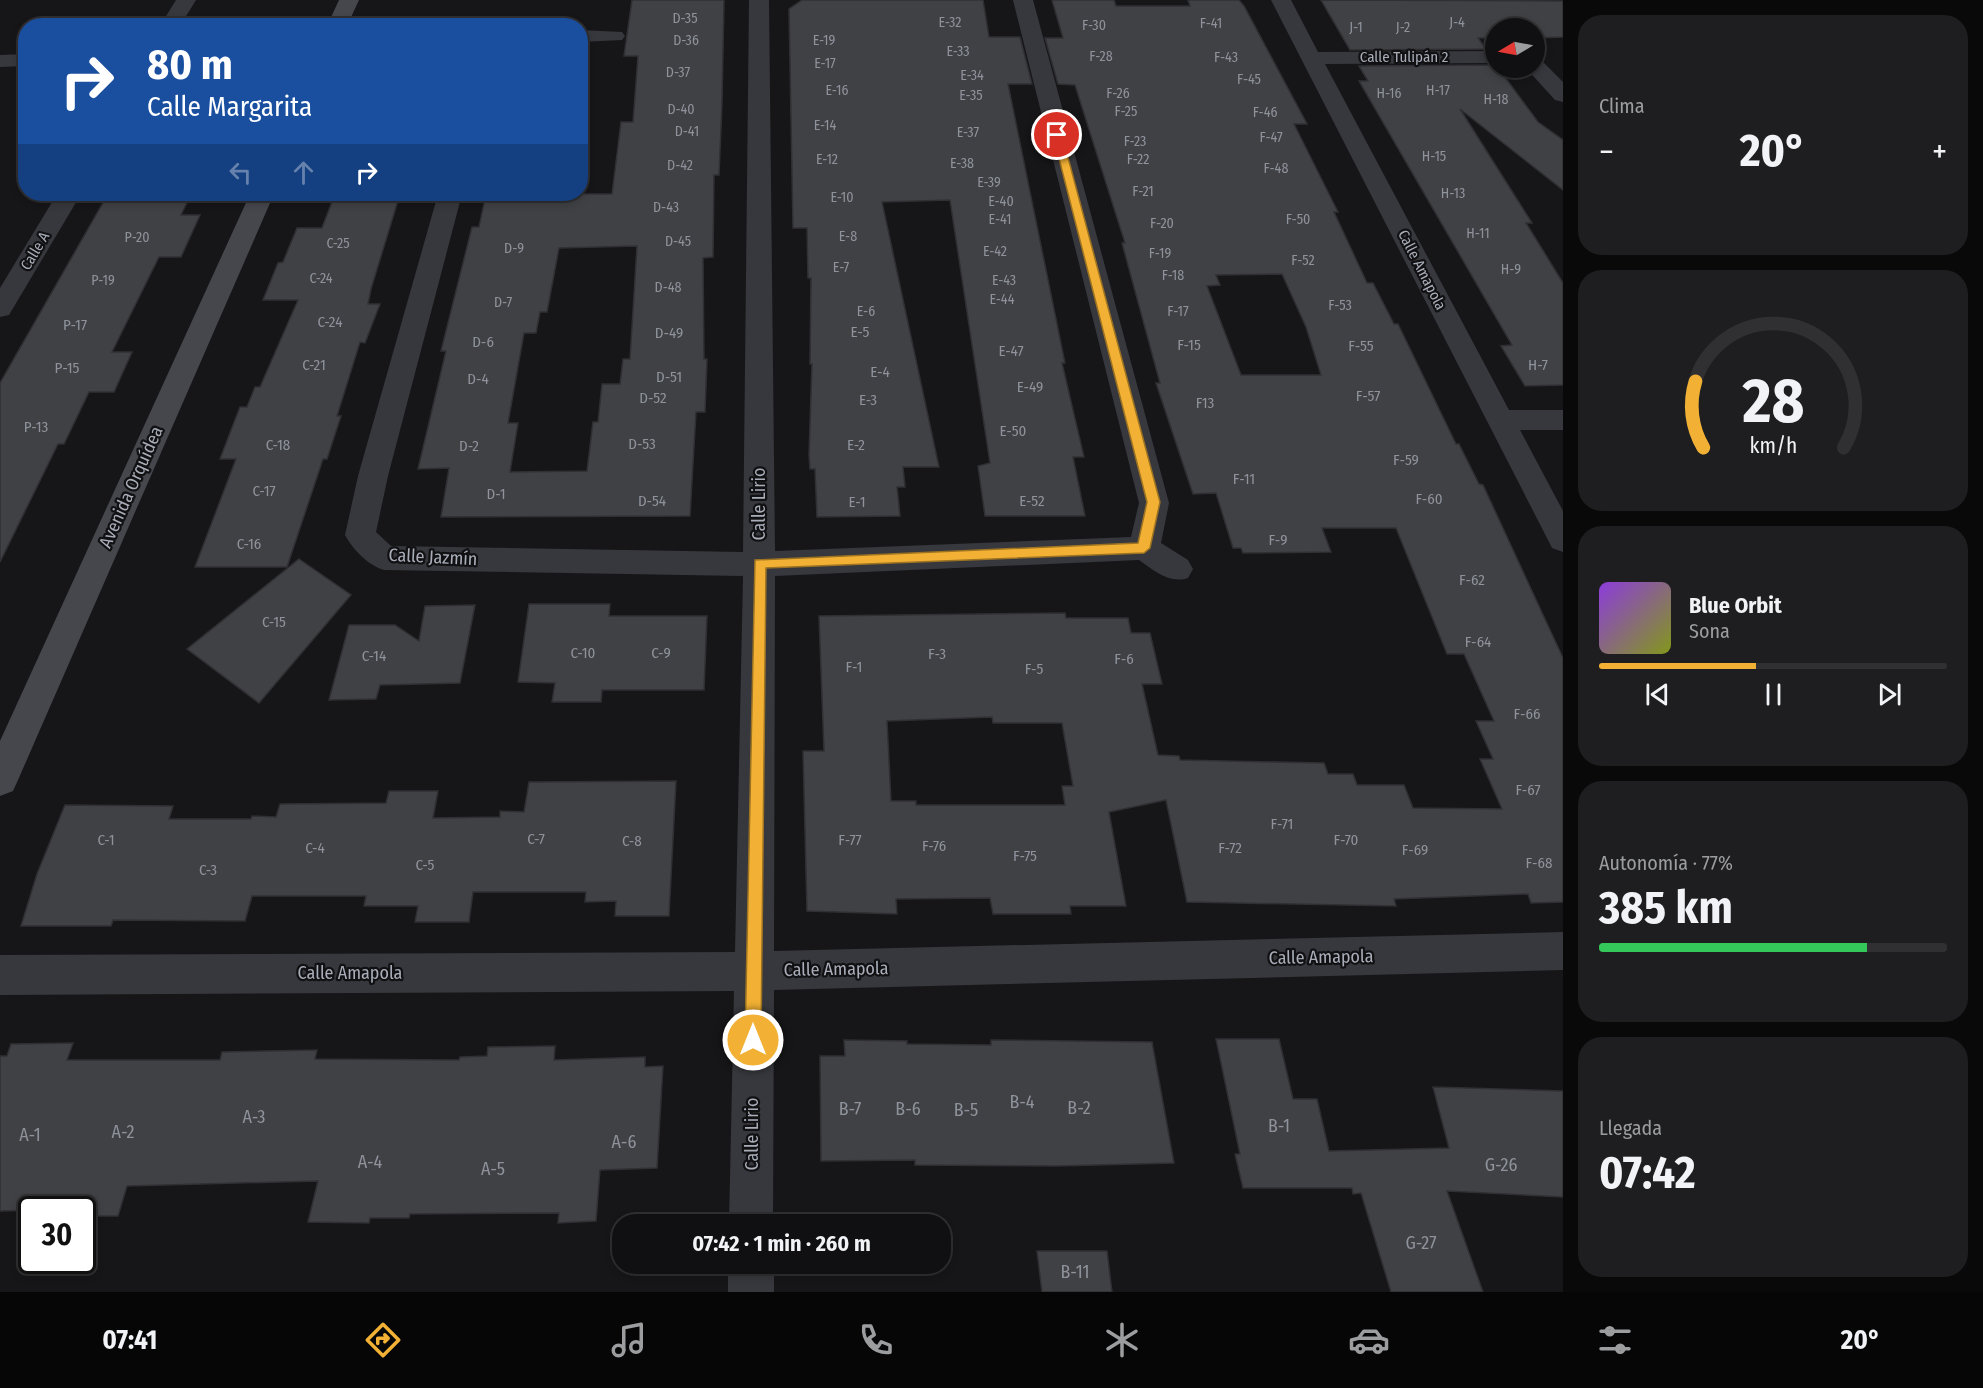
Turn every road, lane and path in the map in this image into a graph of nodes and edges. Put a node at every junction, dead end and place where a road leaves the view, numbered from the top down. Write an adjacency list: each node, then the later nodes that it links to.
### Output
1 (186, 0): 6 (street)
2 (349, 0): 7 (street)
3 (759, 0): 24 (street, Calle Lirio)
4 (1023, 0): 23 (street)
5 (1281, 0): 11 (street, Calle Amapola)
6 (175, 18)
7 (341, 18)
8 (588, 36): 9 (street)
9 (615, 36)
10 (1485, 57): 11 (street, Calle Tulipán 2)
11 (1312, 58): 20 (street, Calle Amapola)
12 (18, 60): 13 (street)
13 (0, 61)
14 (1545, 65): 15 (street)
15 (1563, 94)
16 (65, 201): 19 (street, Calle A)
17 (259, 201): 26 (street, Avenida Orquídea)
18 (448, 201): 24 (street, Calle Jazmín)
19 (0, 309)
20 (1500, 420): 21 (street); 22 (street, Calle Amapola)
21 (1563, 420)
22 (1563, 540)
23 (1144, 548): 24 (street); 25 (street)
24 (759, 564): 28 (street, Calle Lirio)
25 (1178, 569)
26 (0, 780)
27 (1563, 951): 28 (street, Calle Amapola)
28 (753, 971): 29 (street, Calle Amapola); 30 (street, Calle Lirio)
29 (0, 975)
30 (752, 1214)
31 (751, 1274): 32 (street)
32 (751, 1292)

